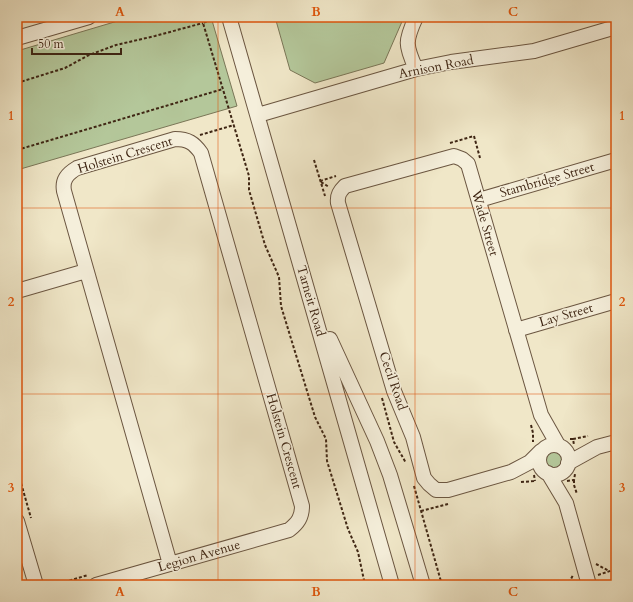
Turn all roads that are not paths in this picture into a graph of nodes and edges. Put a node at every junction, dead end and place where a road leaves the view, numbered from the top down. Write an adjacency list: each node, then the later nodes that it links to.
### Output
1 (89, 17): 4 (street)
2 (229, 17): 8 (street, Tarneit Road)
3 (416, 17): 7 (street)
4 (60, 21): 6 (street)
5 (616, 26): 7 (street, Arnison Road)
6 (17, 38)
7 (416, 69): 8 (street, Arnison Road)
8 (258, 115): 10 (street, Tarneit Road)
9 (616, 160): 12 (street, Stambridge Street)
10 (280, 192): 30 (street, Tarneit Road); 31 (street)
11 (339, 193): 12 (street, Wade Street); 23 (street, Cecil Road)
12 (479, 200): 16 (street, Wade Street)
13 (86, 271): 14 (street); 25 (street, Holstein Crescent); 27 (street, Holstein Crescent)
14 (17, 291)
15 (616, 301): 16 (street, Lay Street)
16 (516, 330): 17 (street, Wade Street)
17 (535, 416): 19 (street, Wade Street); 20 (street, Wade Street)
18 (616, 442): 21 (street)
19 (539, 445): 20 (street); 23 (street, Cecil Road)
20 (560, 446): 21 (street); 22 (street)
21 (597, 447): 22 (street)
22 (566, 467): 23 (street); 24 (street)
23 (538, 473): 24 (street)
24 (566, 503): 32 (street)
25 (299, 520): 27 (street, Legion Avenue)
26 (17, 521): 29 (street)
27 (170, 564): 28 (street, Legion Avenue)
28 (94, 579)
29 (36, 585)
30 (392, 585)
31 (423, 585)
32 (589, 585)

